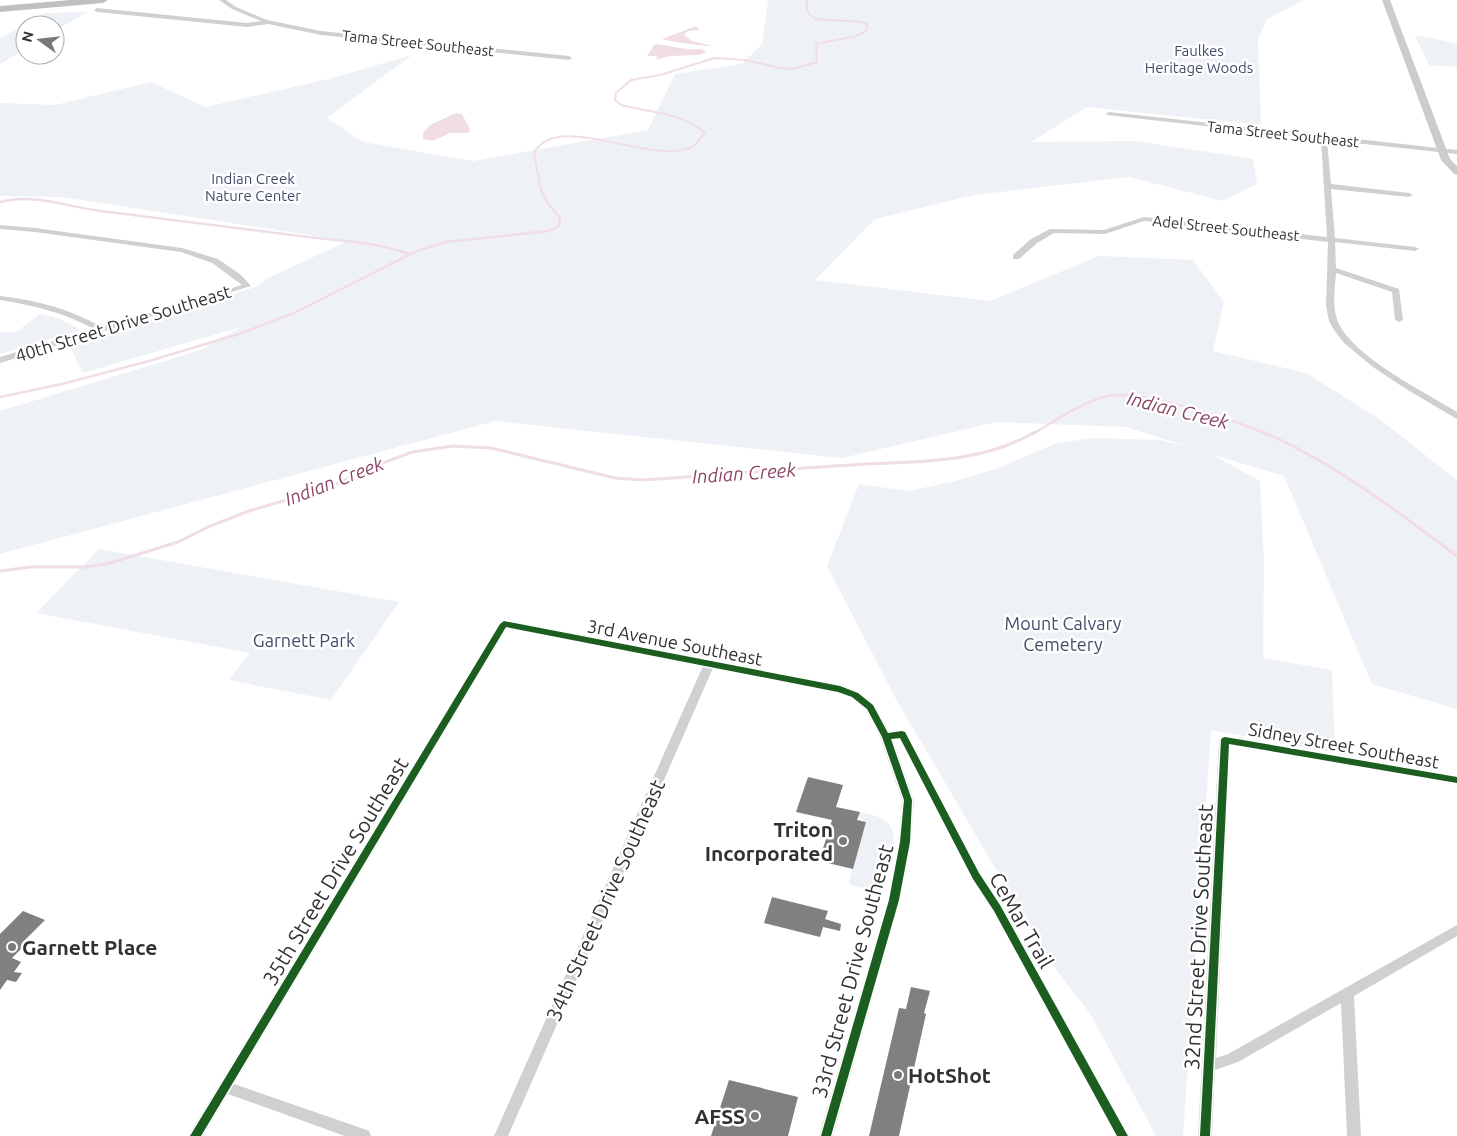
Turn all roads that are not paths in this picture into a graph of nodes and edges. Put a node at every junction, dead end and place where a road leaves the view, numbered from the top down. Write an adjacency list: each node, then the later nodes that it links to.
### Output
1 (64, 0): 5 (highway)
2 (103, 0): 6 (highway)
3 (222, 0): 8 (street, Tama Street Southeast)
4 (1386, 0): 12 (main road)
5 (0, 4)
6 (0, 9)
7 (97, 10): 8 (street, Tama Street Southeast)
8 (268, 22): 9 (street, Tama Street Southeast)
9 (569, 58)
10 (1109, 114): 11 (street, Tama Street Southeast)
11 (1324, 139): 12 (street, Tama Street Southeast); 15 (street)
12 (1443, 150): 13 (street, Tama Street Southeast); 14 (main road)
13 (1457, 152)
14 (1457, 172)
15 (1327, 186): 16 (street); 18 (street)
16 (1408, 195)
17 (0, 228): 24 (street, 40th Street Drive Southeast)
18 (1330, 239): 19 (street, Adel Street Southeast); 20 (street, Adel Street Southeast); 21 (street)
19 (1416, 249)
20 (1016, 257)
21 (1332, 269): 23 (street); 26 (street)
22 (0, 298): 24 (street)
23 (1399, 320)
24 (102, 330): 25 (street, 40th Street Drive Southeast)
25 (0, 360)
26 (1457, 416)
27 (504, 624): 28 (street, 3rd Avenue Southeast); 35 (street, 35th Street Drive Southeast)
28 (709, 664): 29 (street, 3rd Avenue Southeast); 38 (street, 34th Street Drive Southeast)
29 (840, 689): 39 (street, 33rd Street Drive Southeast)
30 (1225, 740): 31 (street, Sidney Street Southeast); 34 (street, 32nd Street Drive Southeast)
31 (1457, 780)
32 (1457, 930): 33 (street)
33 (1348, 992): 34 (street); 41 (street)
34 (1209, 1064): 40 (street, 32nd Street Drive Southeast)
35 (225, 1087): 36 (street, 35th Street Drive Southeast); 37 (street)
36 (195, 1136)
37 (364, 1136)
38 (501, 1136)
39 (826, 1136)
40 (1205, 1136)
41 (1354, 1136)

